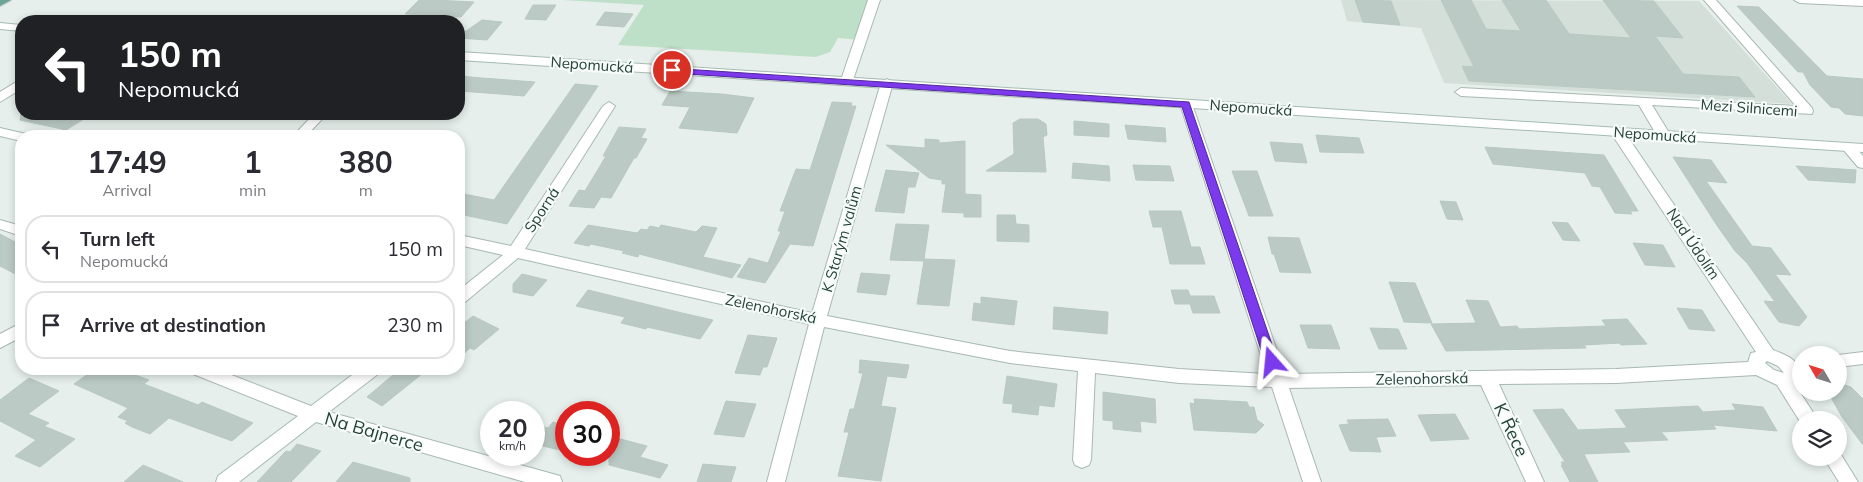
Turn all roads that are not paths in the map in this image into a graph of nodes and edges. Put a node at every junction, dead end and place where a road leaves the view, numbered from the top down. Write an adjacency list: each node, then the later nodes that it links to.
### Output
1 (5, 0): 5 (main road)
2 (874, 0): 10 (street)
3 (1710, 0): 15 (street, Mezi Silnicemi)
4 (1800, 0): 6 (street)
5 (0, 3)
6 (1863, 4)
7 (0, 26): 8 (street)
8 (15, 27)
9 (465, 56): 10 (street, Nepomucká)
10 (847, 80): 11 (street, Nepomucká)
11 (887, 83): 16 (street, Nepomucká); 32 (street, K Starým valům)
12 (15, 87): 14 (street)
13 (1461, 92): 15 (street)
14 (0, 98)
15 (1643, 101): 23 (street)
16 (1186, 104): 21 (street, Nepomucká); 43 (street)
17 (609, 106): 30 (street, Sporná)
18 (315, 120): 19 (street)
19 (305, 130)
20 (0, 132): 22 (street)
21 (1618, 133): 23 (street, Nepomucká); 37 (street, Nad Údolím)
22 (15, 135)
23 (1664, 136): 24 (street, Nepomucká)
24 (1849, 148): 25 (street, Nepomucká); 26 (street)
25 (1863, 148)
26 (1863, 164)
27 (2, 224): 28 (street)
28 (15, 229)
29 (465, 242): 30 (street, Zelenohorská)
30 (514, 254): 31 (street, Sporná); 32 (street, Zelenohorská)
31 (465, 293)
32 (818, 320): 38 (street, Zelenohorská); 50 (street, K Starým valům)
33 (15, 332): 34 (street)
34 (0, 342)
35 (1863, 358): 36 (street)
36 (1848, 360)
37 (1763, 362): 39 (street); 42 (street, Zelenohorská)
38 (1087, 365): 43 (street, Zelenohorská); 46 (street)
39 (1791, 370): 44 (street)
40 (214, 375): 45 (street, Na Bajnerce)
41 (365, 375): 45 (street)
42 (1488, 378): 43 (street, Zelenohorská); 52 (street, K Řece)
43 (1278, 381): 51 (street)
44 (1806, 411)
45 (315, 415): 48 (street); 49 (street, Na Bajnerce)
46 (1082, 460)
47 (1838, 466): 53 (street)
48 (225, 482)
49 (553, 482)
50 (776, 482)
51 (1312, 482)
52 (1535, 482)
53 (1849, 482)

